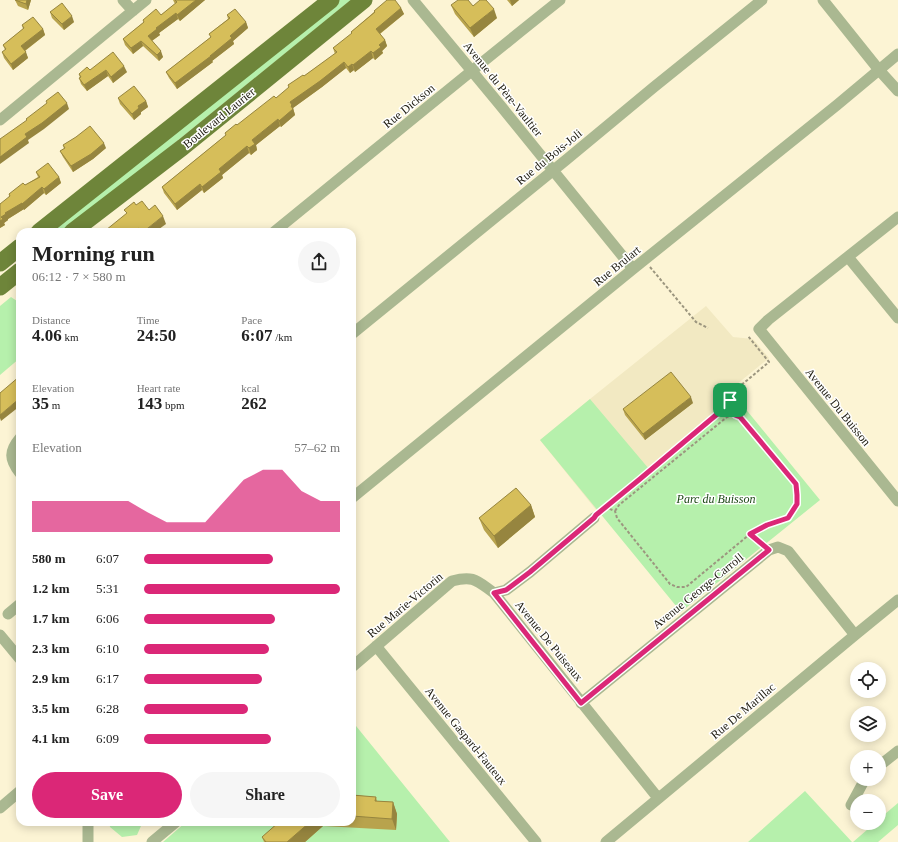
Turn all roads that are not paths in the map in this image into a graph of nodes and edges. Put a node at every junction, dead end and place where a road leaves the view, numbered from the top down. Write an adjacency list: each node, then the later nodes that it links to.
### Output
1 (123, 0): 9 (street)
2 (146, 0): 9 (street)
3 (331, 0): 17 (main road, Boulevard Laurier)
4 (364, 0): 18 (main road, Boulevard Laurier)
5 (412, 0): 11 (street, Avenue du Père-Vaultier)
6 (560, 0): 11 (street, Rue Dickson)
7 (762, 0): 15 (street, Rue du Bois-Joli)
8 (823, 0): 12 (street)
9 (133, 11): 14 (street)
10 (898, 54): 12 (street, Rue Brulart)
11 (472, 70): 15 (street, Avenue du Père-Vaultier); 19 (street, Rue Dickson)
12 (879, 70): 13 (street); 23 (street, Rue Brulart)
13 (898, 91)
14 (0, 120)
15 (553, 170): 23 (street, Avenue du Père-Vaultier); 27 (street, Rue du Bois-Joli)
16 (898, 217): 21 (street)
17 (44, 228)
18 (77, 228)
19 (279, 228)
20 (16, 250): 22 (main road)
21 (848, 257): 26 (street); 31 (street, Avenue Du Buisson)
22 (0, 263)
23 (633, 269): 30 (street, Rue Brulart)
24 (16, 274): 25 (main road)
25 (0, 287)
26 (898, 318)
27 (356, 331)
28 (16, 444): 29 (street)
29 (16, 468)
30 (356, 495)
31 (898, 501)
32 (594, 518): 33 (street)
33 (494, 593): 39 (street, Rue Marie-Victorin); 42 (street, Avenue De Puiseaux)
34 (898, 600): 37 (street, Rue De Marillac)
35 (16, 607): 36 (street)
36 (8, 614)
37 (855, 634): 42 (street, Avenue George-Carroll); 46 (street, Rue De Marillac)
38 (1, 639): 40 (street)
39 (376, 646): 41 (street, Rue Marie-Victorin); 52 (street, Avenue Gaspard-Fauteux)
40 (16, 655)
41 (356, 664)
42 (581, 703): 46 (street, Avenue De Puiseaux)
43 (898, 751): 44 (street)
44 (886, 760)
45 (16, 794): 47 (street)
46 (658, 798): 53 (street, Rue De Marillac)
47 (0, 808)
48 (88, 826): 50 (street)
49 (171, 826): 51 (street)
50 (88, 842)
51 (152, 842)
52 (536, 842)
53 (606, 842)

